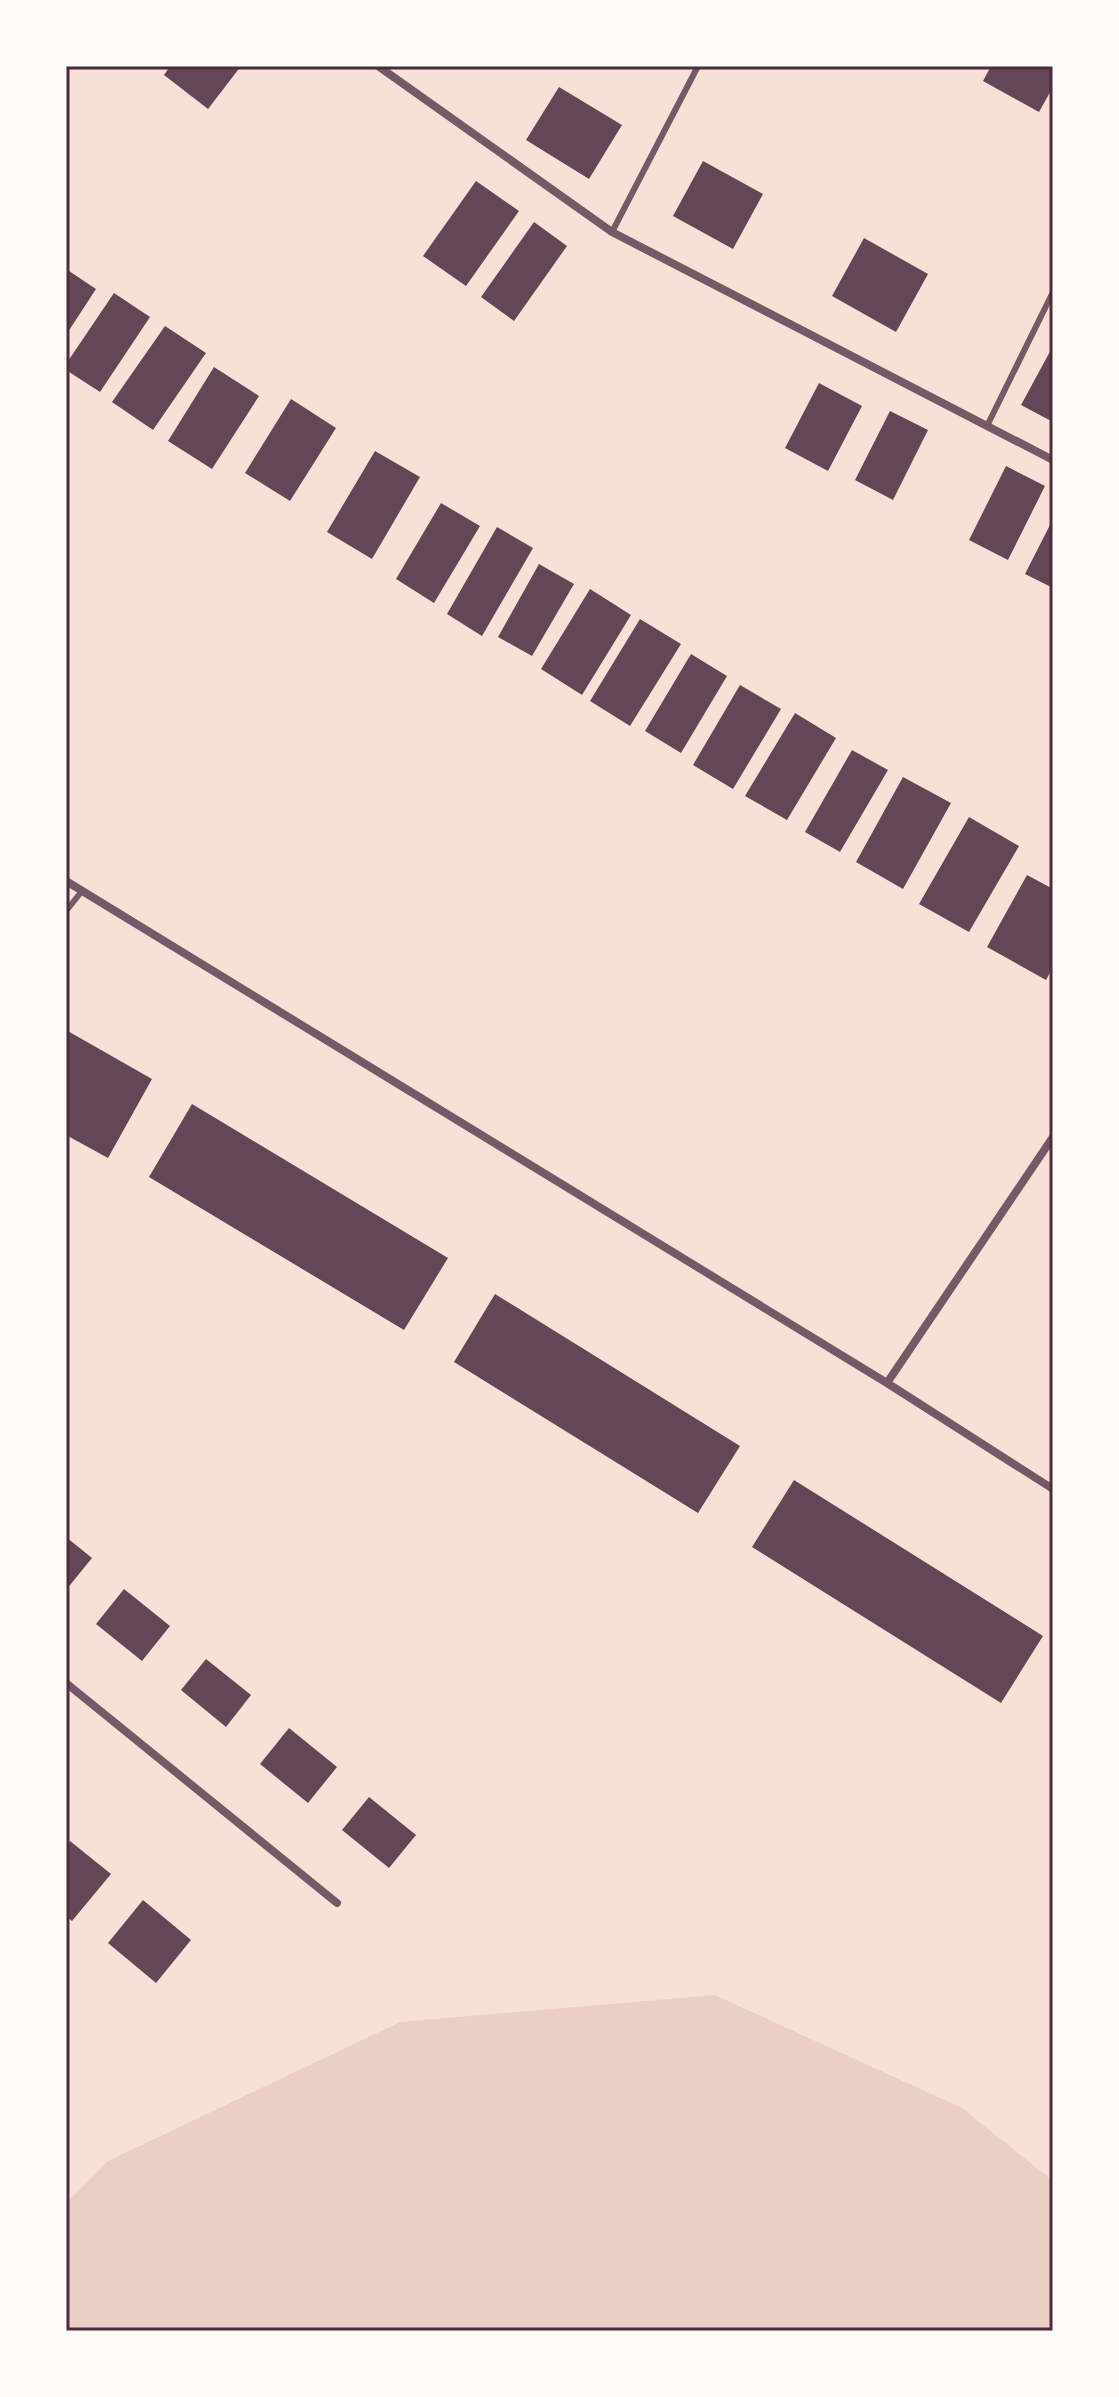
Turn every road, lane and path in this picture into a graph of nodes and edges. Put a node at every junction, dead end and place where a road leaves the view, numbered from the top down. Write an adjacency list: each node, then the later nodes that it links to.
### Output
1 (378, 66): 3 (street)
2 (698, 66): 3 (lane)
3 (612, 232): 5 (street)
4 (1053, 292): 5 (lane)
5 (988, 424): 6 (street)
6 (1053, 460)
7 (66, 881): 8 (street)
8 (82, 891): 9 (lane); 11 (street)
9 (66, 911)
10 (1053, 1137): 11 (street)
11 (887, 1383): 12 (street)
12 (1053, 1489)
13 (66, 1683): 14 (street)
14 (337, 1903)

